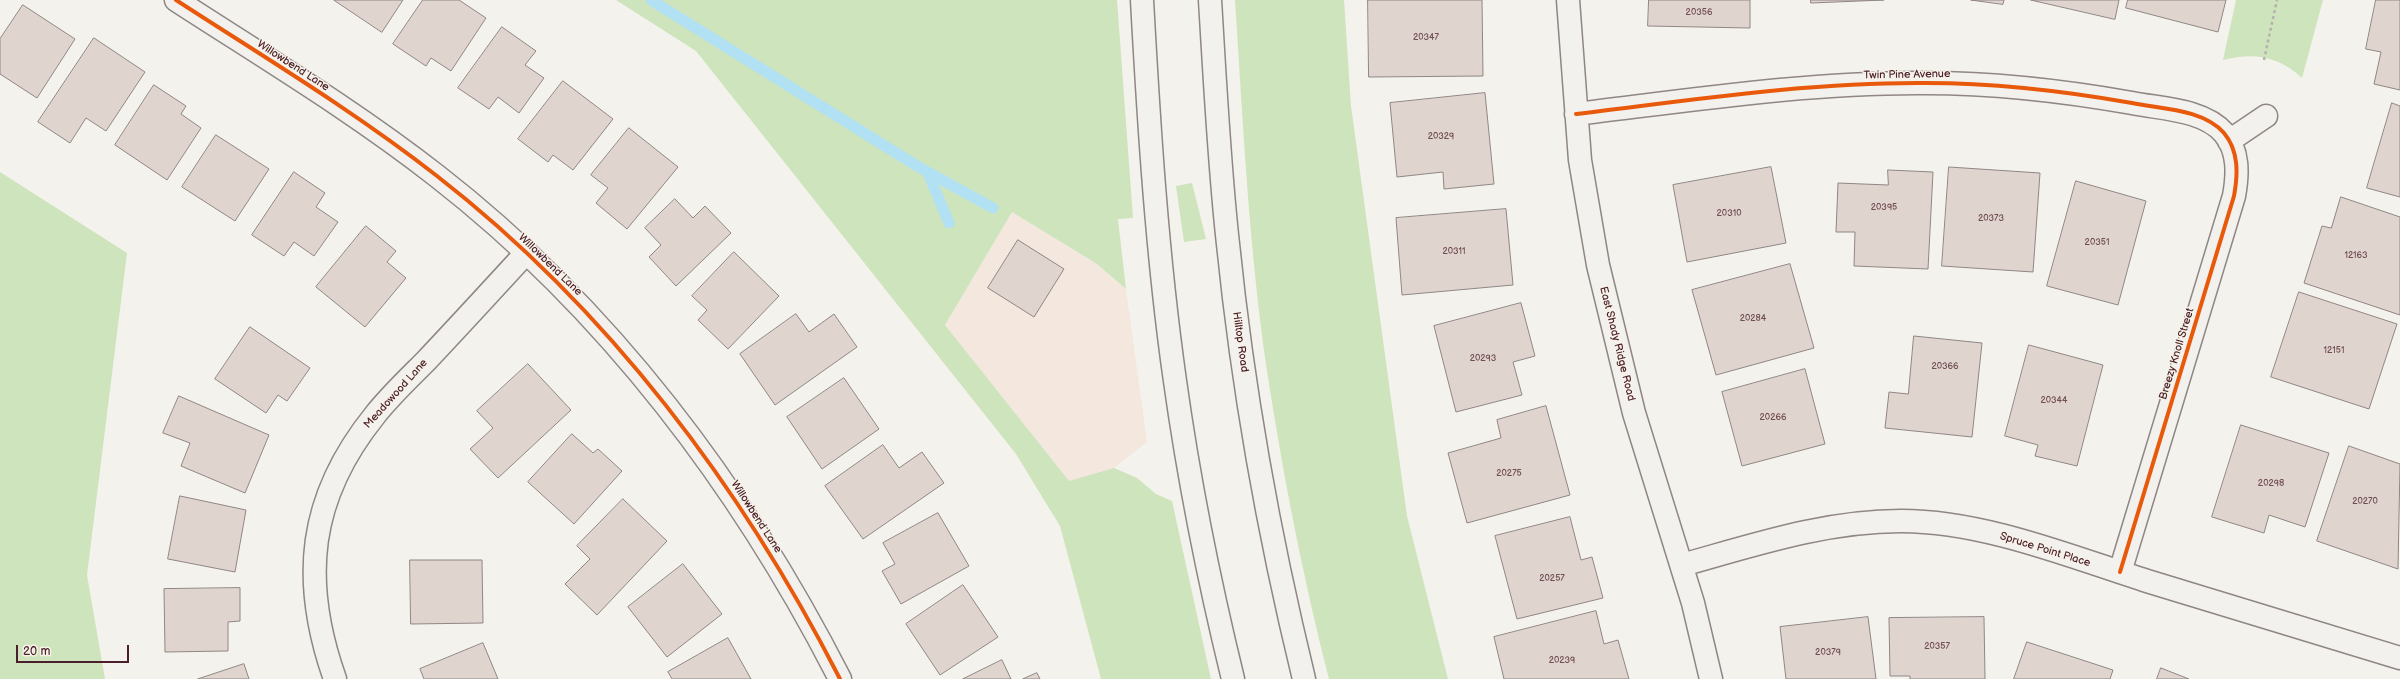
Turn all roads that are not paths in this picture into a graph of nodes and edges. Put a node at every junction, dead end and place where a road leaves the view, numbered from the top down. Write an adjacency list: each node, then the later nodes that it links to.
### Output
1 (176, 0): 8 (street, Willowbend Lane)
2 (1142, 0): 14 (street)
3 (1210, 0): 15 (street, Hilltop Road)
4 (1568, 0): 5 (street, East Shady Ridge Road)
5 (1576, 114): 7 (street, Twin Pine Avenue); 9 (street, East Shady Ridge Road)
6 (2266, 116): 7 (street)
7 (2229, 141): 10 (street, Breezy Knoll Street)
8 (526, 254): 12 (street, Meadowood Lane); 13 (street, Willowbend Lane)
9 (1682, 565): 10 (street, Spruce Point Place); 16 (street, East Shady Ridge Road)
10 (2120, 572): 11 (street, Spruce Point Place)
11 (2400, 658)
12 (335, 679)
13 (840, 679)
14 (1233, 679)
15 (1304, 679)
16 (1711, 679)

